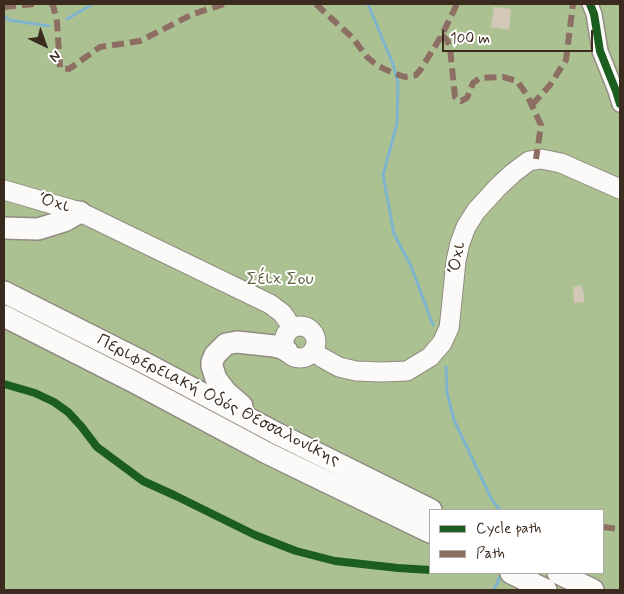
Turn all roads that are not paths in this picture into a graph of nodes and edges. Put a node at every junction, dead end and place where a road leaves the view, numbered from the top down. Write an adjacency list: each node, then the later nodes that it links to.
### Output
1 (590, 4): 2 (street)
2 (620, 104)
3 (620, 189): 9 (main road, Όχι)
4 (4, 190): 5 (main road, Όχι)
5 (80, 212): 6 (highway); 9 (main road, Όχι)
6 (4, 228)
7 (4, 292): 10 (highway, Περιφερειακή Οδός Θεσσαλονίκης)
8 (4, 316): 12 (highway, Περιφερειακή Οδός Θεσσαλονίκης)
9 (301, 341): 10 (highway)
10 (276, 432): 11 (highway, Περιφερειακή Οδός Θεσσαλονίκης)
11 (430, 509)
12 (429, 532)
13 (513, 574): 15 (highway)
14 (560, 574): 16 (highway)
15 (539, 586)
16 (593, 590)

